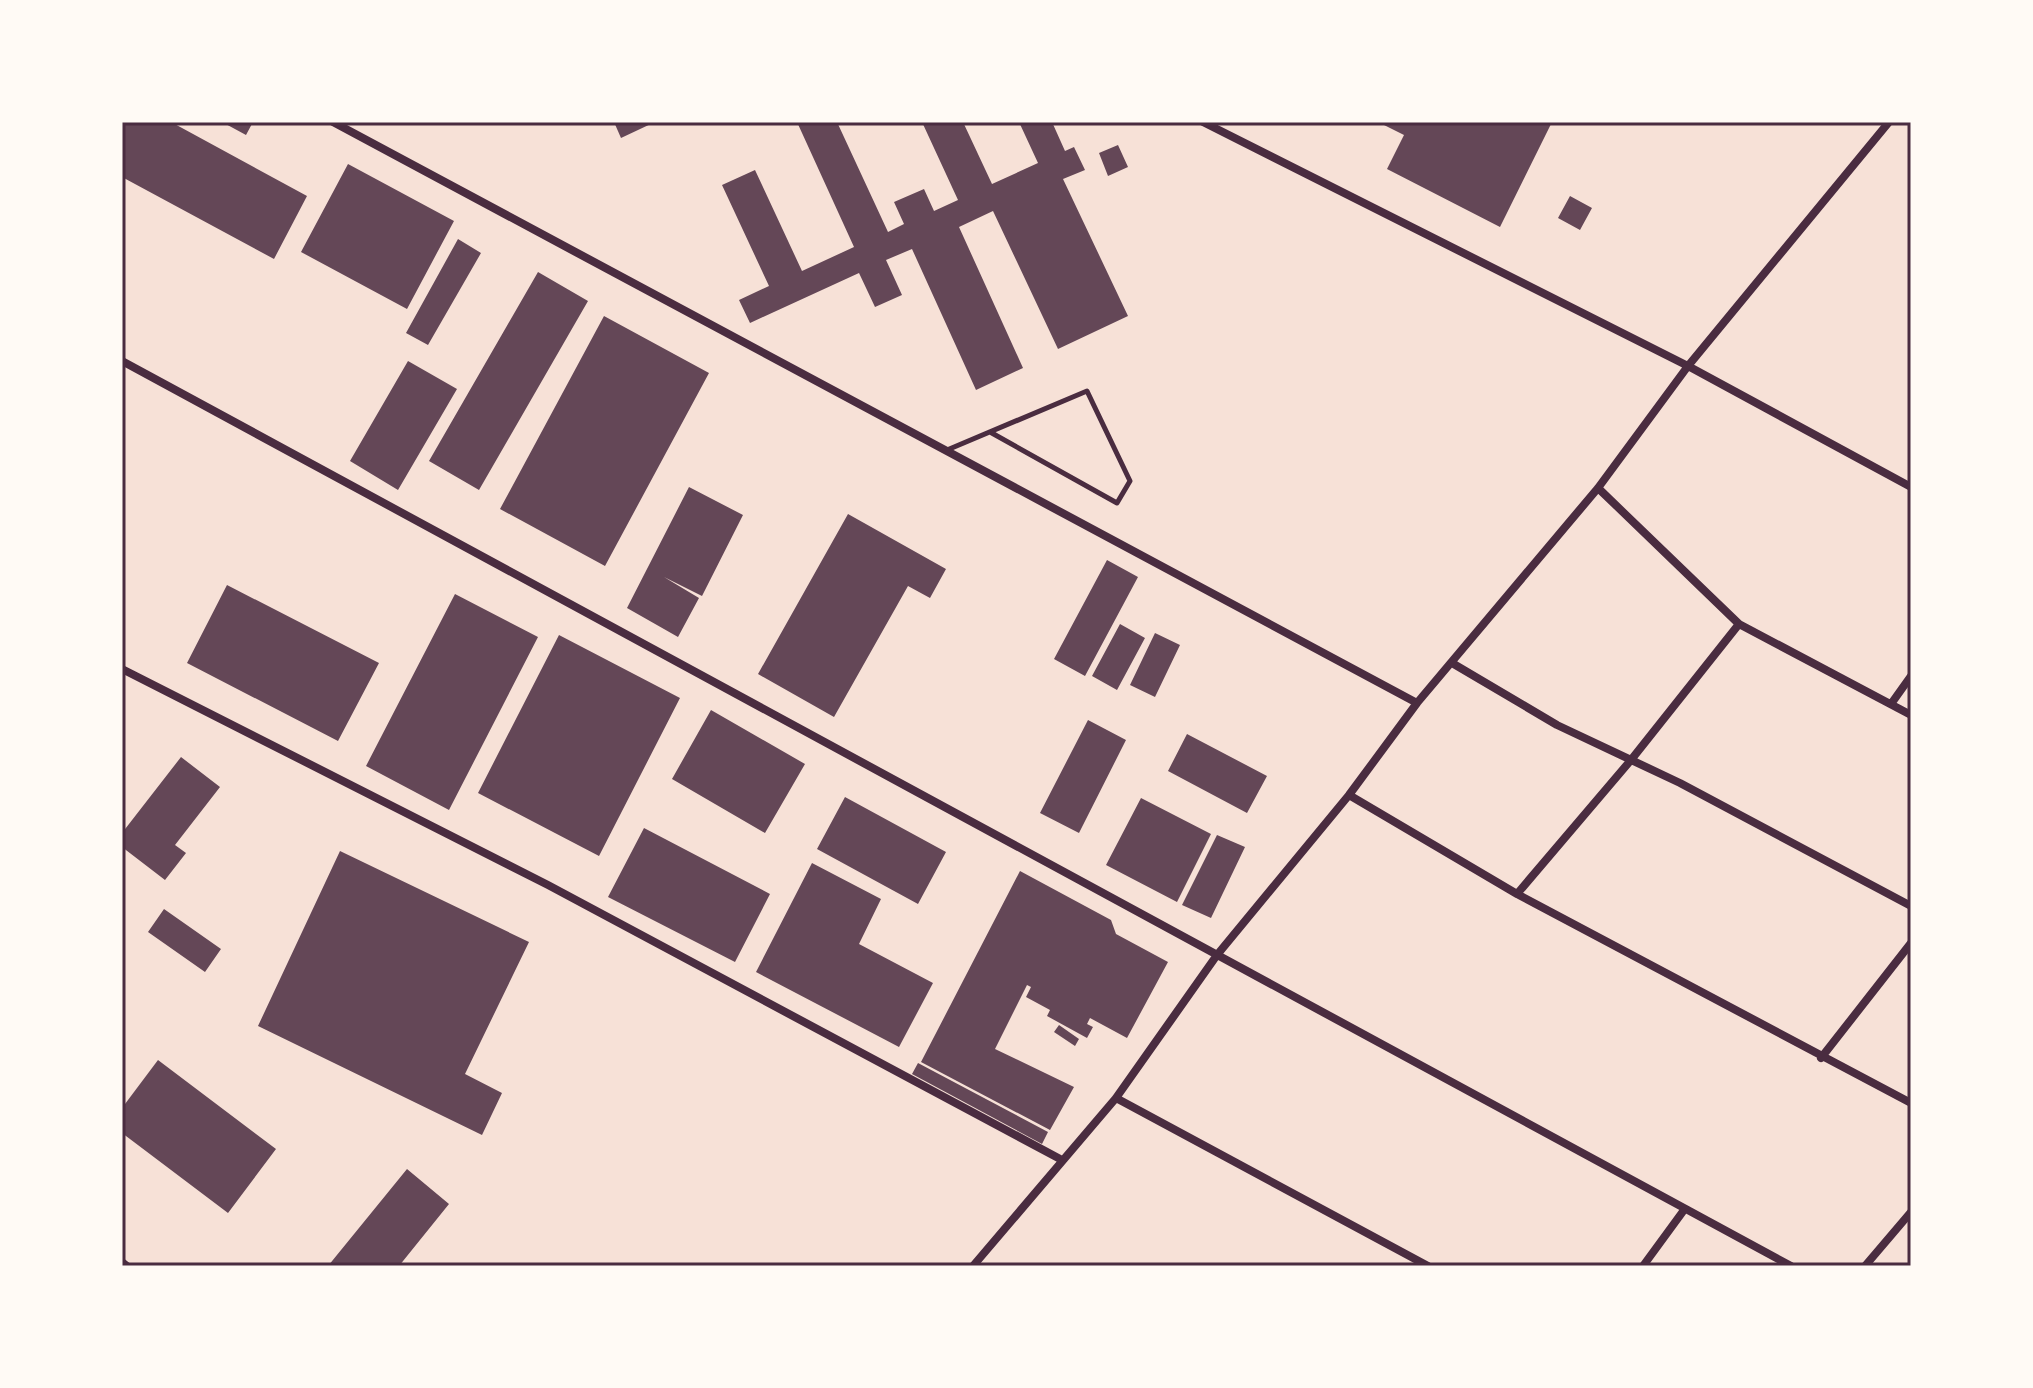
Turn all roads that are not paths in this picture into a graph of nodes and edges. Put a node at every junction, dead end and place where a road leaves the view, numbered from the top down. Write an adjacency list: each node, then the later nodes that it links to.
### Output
1 (333, 122): 7 (street)
2 (1203, 122): 5 (street)
3 (1889, 122): 5 (street)
4 (122, 361): 22 (street)
5 (1688, 366): 8 (street); 9 (street)
6 (990, 432): 6 (lane); 7 (lane)
7 (946, 450): 14 (street)
8 (1911, 487)
9 (1598, 488): 10 (street); 11 (street)
10 (1739, 624): 15 (street); 17 (street)
11 (1452, 663): 14 (street); 17 (street)
12 (122, 669): 26 (street)
13 (1911, 676): 15 (street)
14 (1417, 703): 18 (street)
15 (1891, 704): 16 (street)
16 (1911, 715)
17 (1631, 760): 19 (street); 20 (street)
18 (1349, 795): 19 (street); 22 (street)
19 (1517, 894): 23 (street)
20 (1911, 906)
21 (1911, 943): 23 (street)
22 (1217, 955): 24 (street); 27 (street)
23 (1821, 1058): 25 (street)
24 (1116, 1098): 26 (street); 32 (street)
25 (1911, 1103)
26 (1062, 1160): 31 (street)
27 (1684, 1210): 33 (street); 34 (street)
28 (1911, 1212): 35 (street)
29 (122, 1262): 30 (street)
30 (127, 1266)
31 (973, 1266)
32 (1428, 1266)
33 (1643, 1266)
34 (1791, 1266)
35 (1865, 1266)

